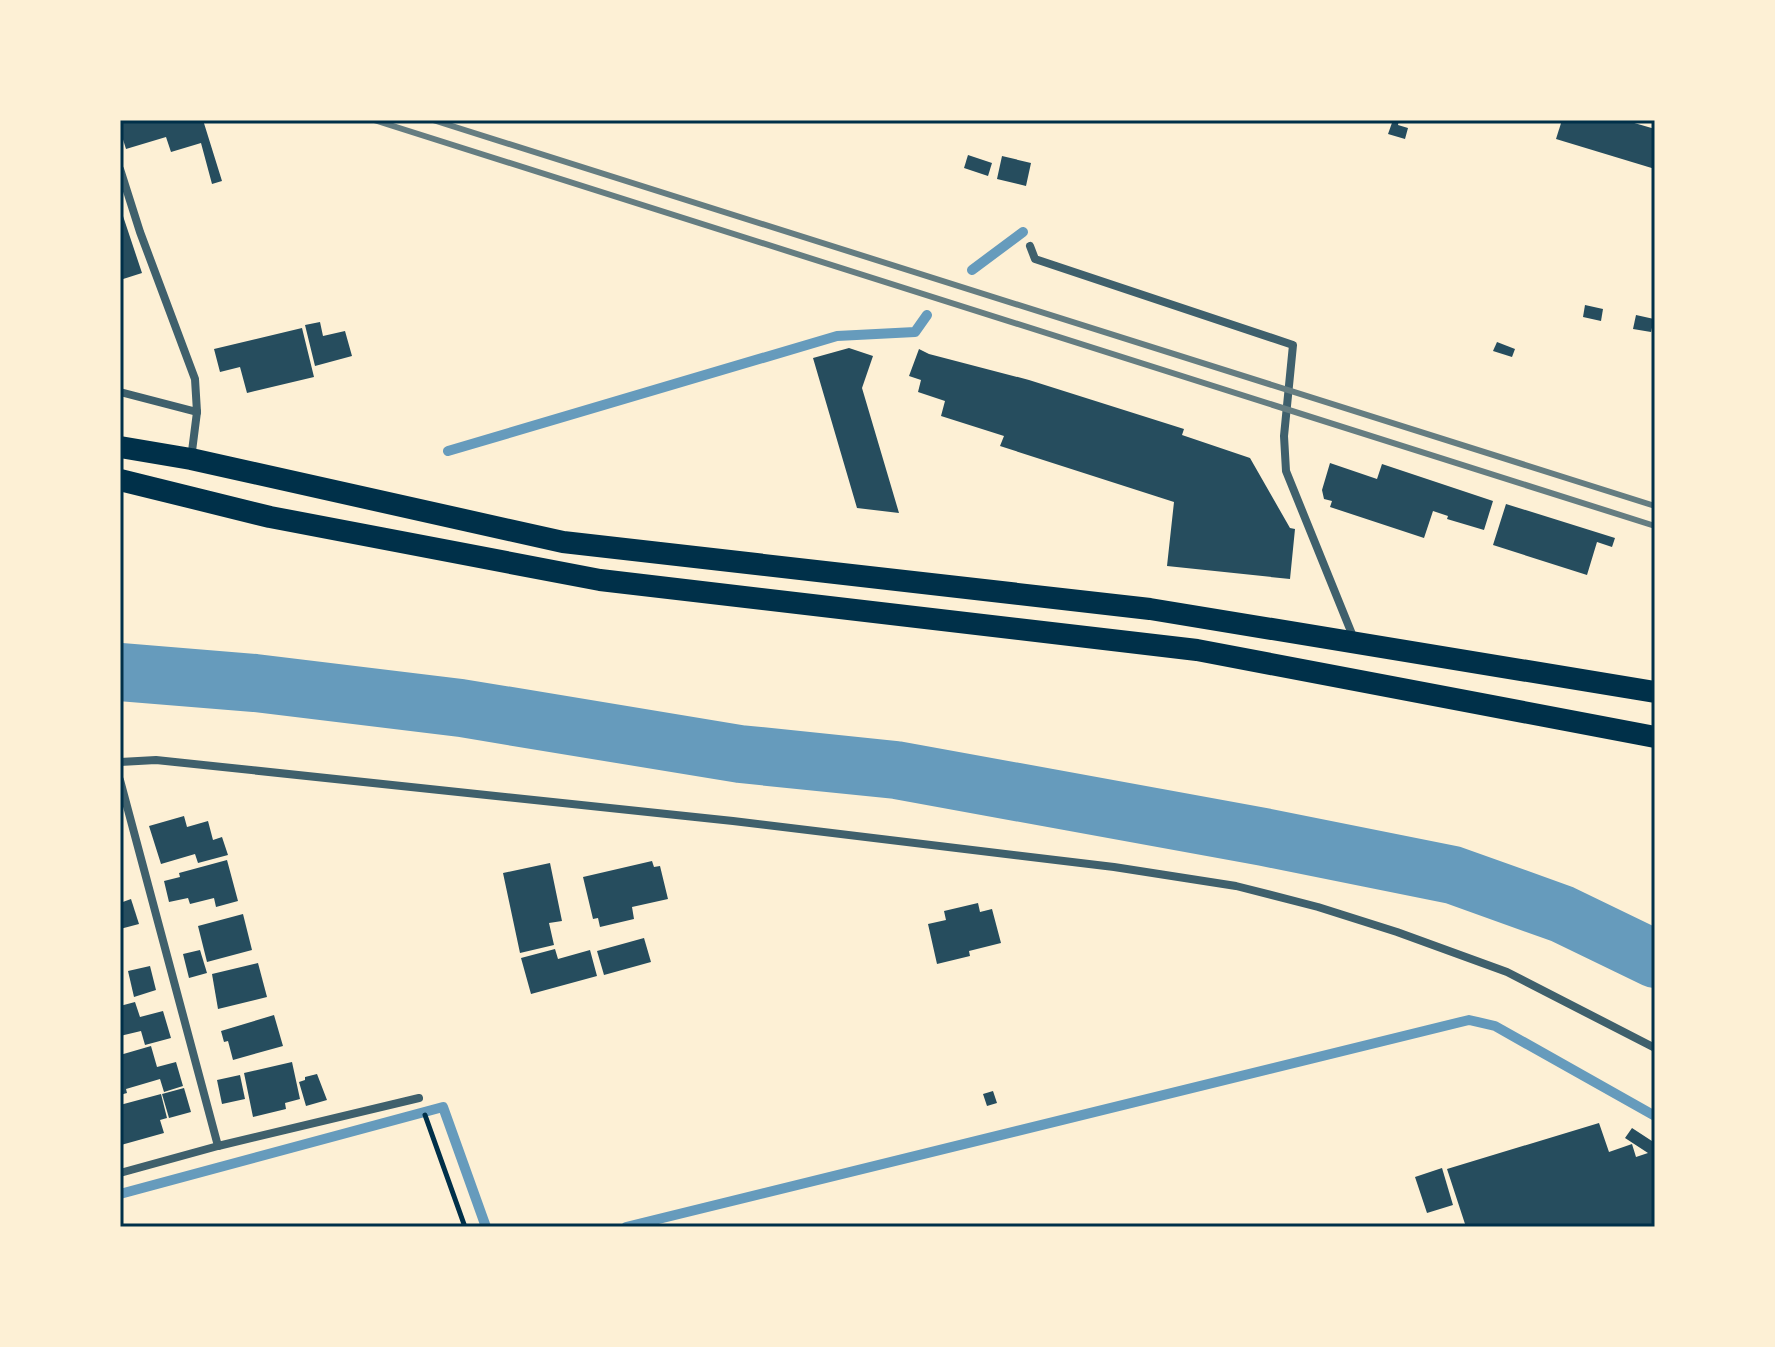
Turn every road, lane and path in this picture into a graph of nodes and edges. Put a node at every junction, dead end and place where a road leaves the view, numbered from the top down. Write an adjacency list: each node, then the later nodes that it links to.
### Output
1 (120, 169): 4 (street)
2 (1030, 246): 8 (street)
3 (120, 392): 4 (street)
4 (197, 412): 6 (street)
5 (120, 447): 6 (highway)
6 (191, 459): 8 (highway)
7 (120, 480): 10 (highway)
8 (1356, 643): 9 (highway)
9 (1655, 692)
10 (1655, 737)
11 (120, 762): 13 (street)
12 (120, 780): 16 (street)
13 (1655, 1048)
14 (419, 1098): 16 (street)
15 (427, 1120): 18 (path)
16 (218, 1146): 17 (street)
17 (120, 1173)
18 (465, 1227)

